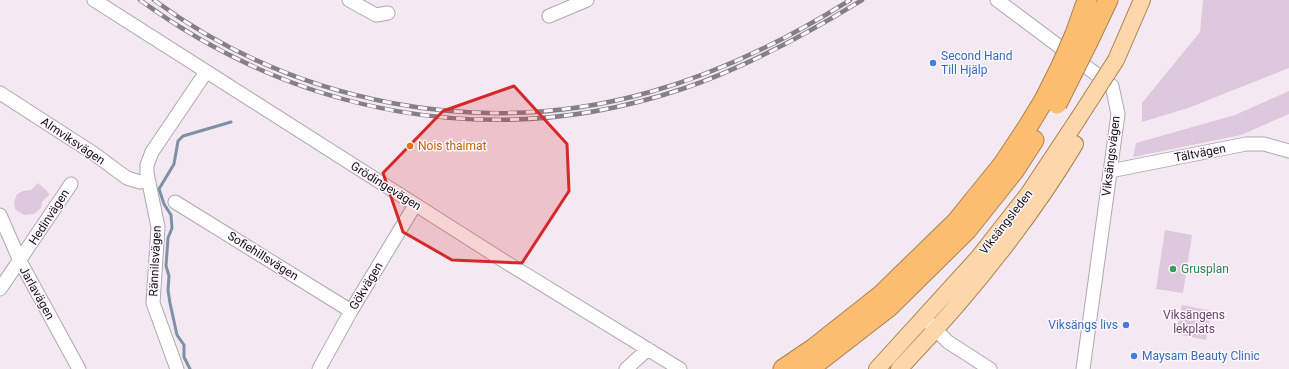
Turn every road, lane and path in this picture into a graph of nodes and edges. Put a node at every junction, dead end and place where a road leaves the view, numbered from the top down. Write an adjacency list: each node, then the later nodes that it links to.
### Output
1 (94, 0): 11 (street, Grödingevägen)
2 (349, 0): 8 (street)
3 (587, 0): 9 (street)
4 (997, 0): 16 (street, Viksängsvägen)
5 (1087, 0): 10 (highway)
6 (1108, 0): 10 (highway)
7 (1142, 0): 14 (main road, Viksängsleden, bridge)
8 (388, 13)
9 (549, 16)
10 (1082, 37): 13 (highway, bridge)
11 (206, 72): 17 (street, Rännilsvägen); 20 (street, Grödingevägen)
12 (0, 93): 17 (street, Almviksvägen)
13 (1050, 102): 33 (highway); 34 (highway)
14 (1083, 121): 25 (main road, Viksängsleden); 26 (main road, Viksängsleden)
15 (1289, 151): 16 (street, Tältvägen)
16 (1110, 171): 38 (street, Viksängsvägen)
17 (148, 180): 29 (street, Rännilsvägen)
18 (71, 184): 22 (street, Hedinvägen)
19 (175, 202): 24 (street, Sofiehillsvägen)
20 (416, 205): 24 (street, Gökvägen); 27 (street, Grödingevägen)
21 (0, 215): 22 (street, Jarlavägen)
22 (20, 261): 23 (street, Hedinvägen); 28 (street, Jarlavägen)
23 (0, 289)
24 (351, 311): 30 (street, Gökvägen)
25 (924, 318): 26 (street); 35 (main road, Viksängsleden)
26 (936, 330): 36 (main road, Viksängsleden); 37 (street)
27 (648, 349): 31 (street); 32 (street, Grödingevägen)
28 (79, 369)
29 (177, 369)
30 (319, 369)
31 (626, 369)
32 (680, 369)
33 (783, 369)
34 (809, 369)
35 (877, 369)
36 (899, 369)
37 (990, 369)
38 (1083, 369)

